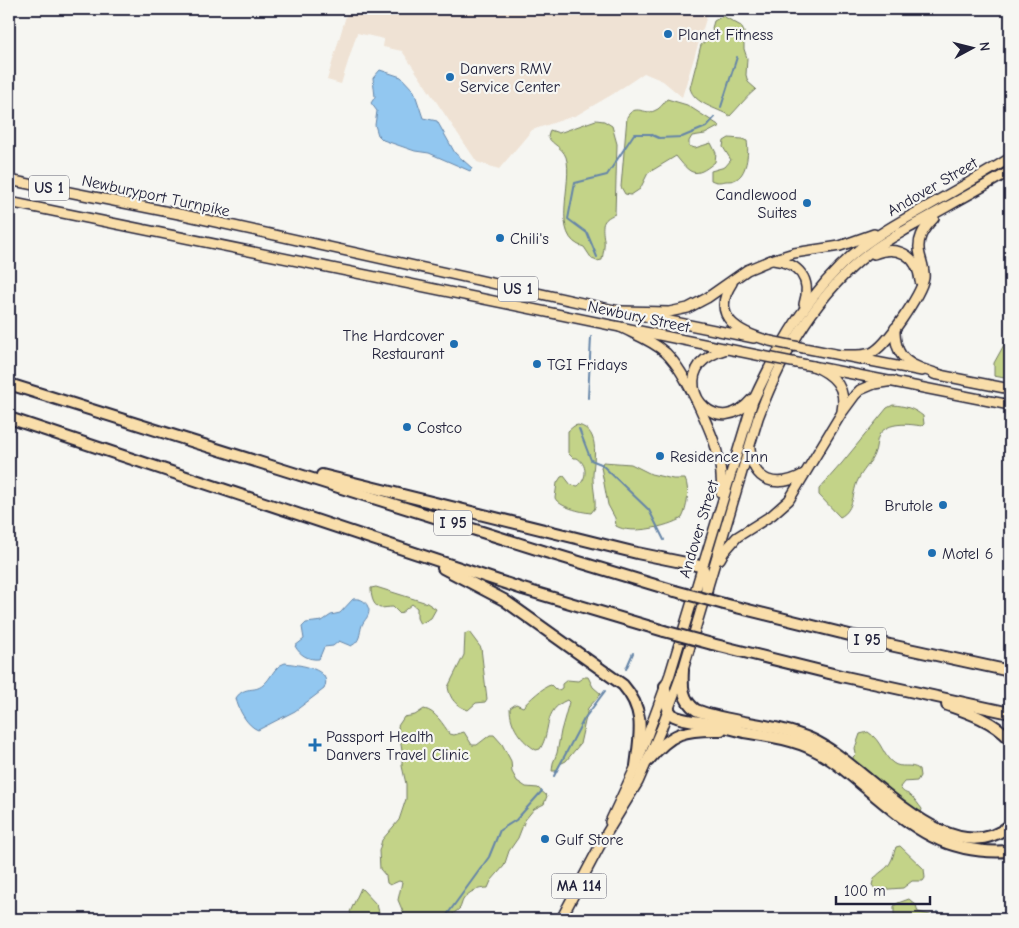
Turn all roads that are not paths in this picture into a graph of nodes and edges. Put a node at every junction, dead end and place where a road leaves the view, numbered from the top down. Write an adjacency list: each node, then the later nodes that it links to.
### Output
1 (1010, 158): 6 (main road, Andover Street / MA 114)
2 (1010, 171): 5 (main road, Andover Street / MA 114)
3 (9, 180): 7 (main road, Newburyport Turnpike / US 1)
4 (9, 202): 14 (main road, Newbury Street / US 1)
5 (944, 208): 9 (main road, Andover Street / MA 114); 11 (main road)
6 (891, 228): 8 (main road); 13 (main road, Andover Street / MA 114)
7 (267, 233): 12 (main road, Newbury Street / US 1)
8 (771, 260): 10 (main road); 13 (main road)
9 (860, 261): 11 (main road); 28 (main road, Andover Street / MA 114)
10 (735, 278): 12 (main road); 16 (main road)
11 (921, 287): 15 (main road)
12 (621, 311): 16 (main road, Newbury Street / US 1)
13 (801, 312): 23 (main road, Andover Street / MA 114)
14 (620, 327): 17 (main road, Newbury Street / US 1); 31 (main road)
15 (895, 328): 18 (main road); 20 (main road)
16 (770, 341): 18 (main road, Newbury Street / US 1, bridge)
17 (727, 349): 19 (main road, Newbury Street / US 1, bridge); 23 (main road)
18 (840, 355): 20 (main road, Newbury Street / US 1)
19 (813, 366): 21 (main road, Newbury Street / US 1); 26 (main road)
20 (941, 375): 24 (main road, Newbury Street / US 1)
21 (893, 381): 25 (main road, Newbury Street / US 1); 26 (main road)
22 (9, 384): 29 (highway, I 95)
23 (760, 386): 31 (main road, Andover Street / MA 114)
24 (1010, 389)
25 (1010, 405)
26 (841, 414): 30 (main road)
27 (9, 418): 32 (highway, I 95)
28 (750, 441): 30 (main road); 34 (main road, Andover Street / MA 114)
29 (231, 453): 33 (highway); 37 (highway, I 95, bridge)
30 (804, 474): 34 (main road)
31 (717, 518): 33 (main road, Andover Street / MA 114)
32 (414, 552): 39 (highway, I 95, bridge); 45 (highway)
33 (702, 567): 35 (highway); 38 (main road, Andover Street / MA 114)
34 (712, 575): 35 (main road, Andover Street / MA 114)
35 (706, 594): 36 (main road, Andover Street / MA 114)
36 (683, 670): 40 (main road, Andover Street / MA 114); 46 (highway)
37 (1010, 671)
38 (665, 686): 40 (highway); 45 (main road, Andover Street / MA 114)
39 (898, 690): 41 (highway, I 95); 43 (highway)
40 (668, 710): 42 (highway); 44 (main road, Andover Street / MA 114)
41 (1010, 713)
42 (741, 731): 44 (highway); 48 (highway)
43 (1010, 739)
44 (648, 761): 47 (main road, Andover Street / MA 114)
45 (636, 766): 47 (main road, Andover Street / MA 114)
46 (1010, 825)
47 (605, 836): 49 (main road, Andover Street / MA 114)
48 (1010, 851)
49 (561, 919)

